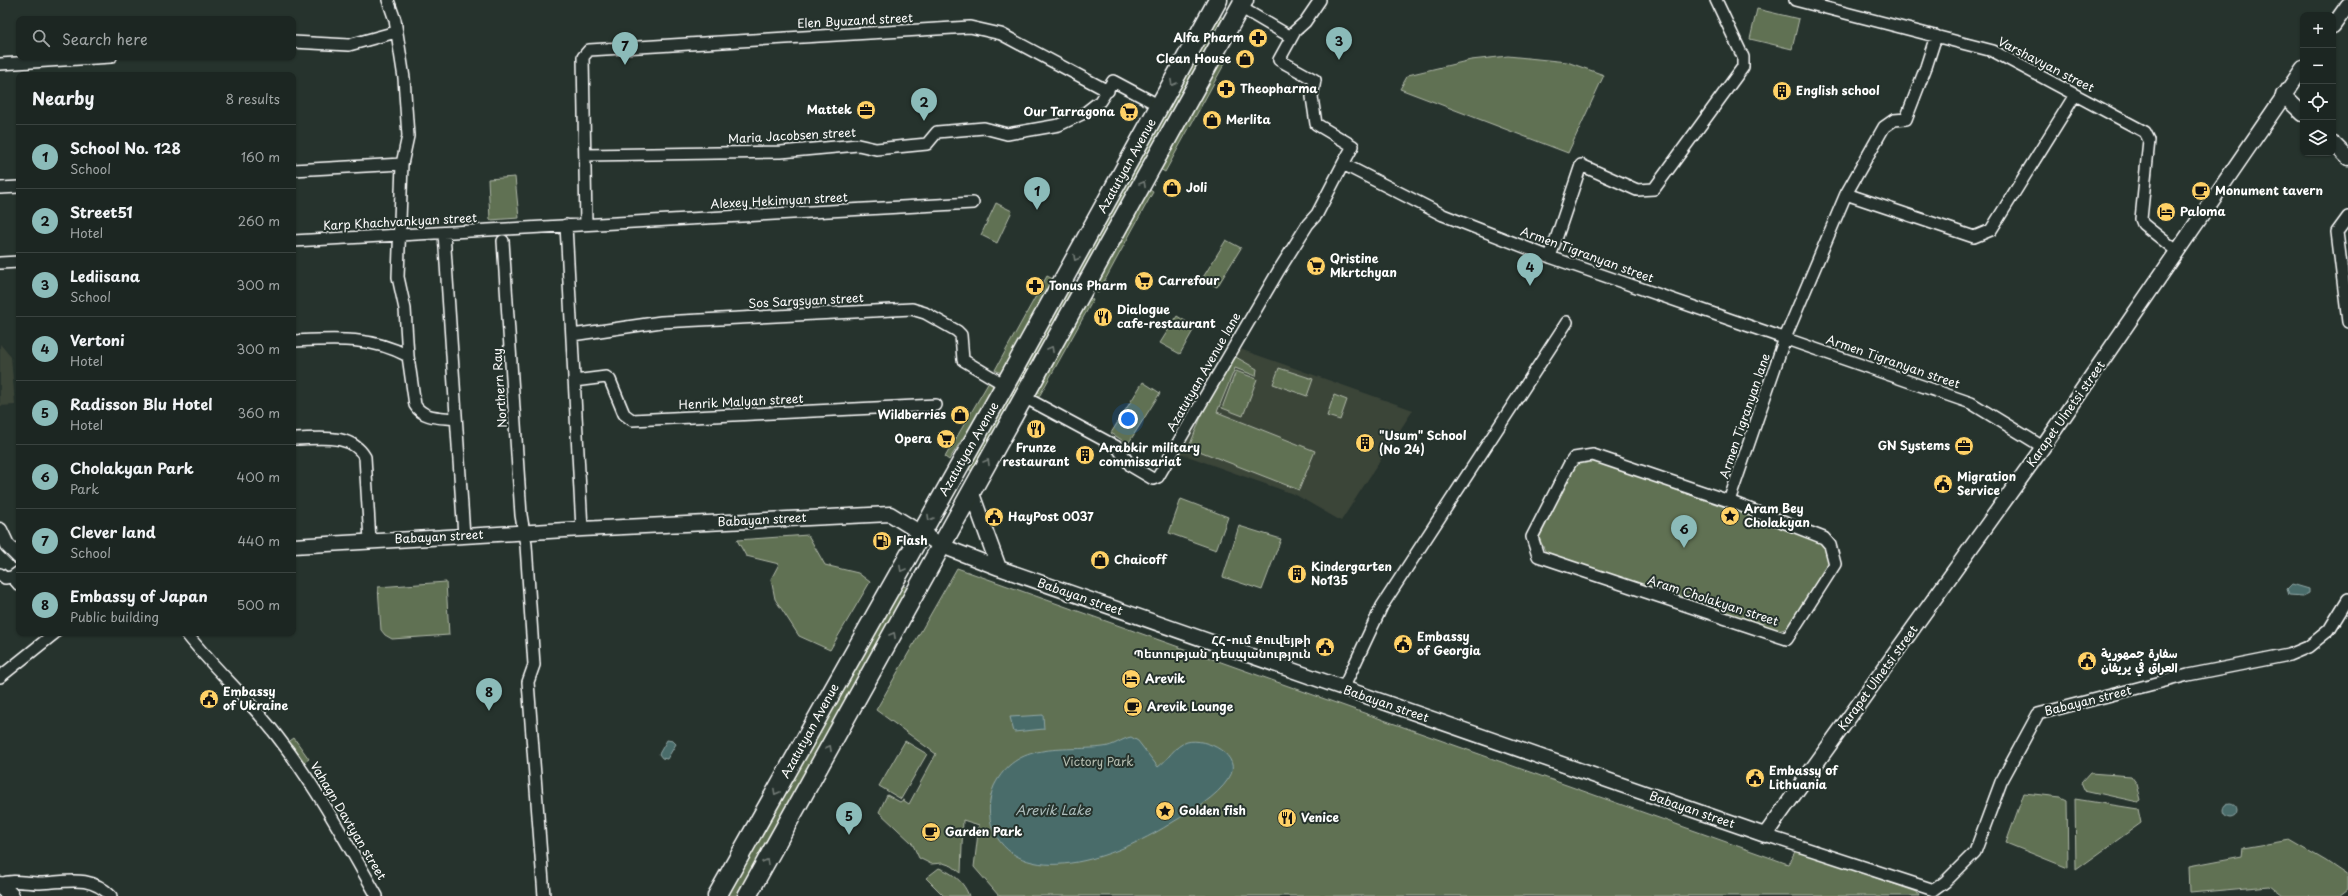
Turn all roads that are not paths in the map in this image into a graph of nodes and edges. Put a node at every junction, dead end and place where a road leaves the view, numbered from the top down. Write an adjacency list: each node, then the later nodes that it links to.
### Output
1 (388, 0): 11 (street)
2 (1218, 0): 22 (main road, Azatutyan Avenue, one-way to 22)
3 (1320, 0): 13 (street)
4 (1716, 0): 42 (street)
5 (1795, 0): 12 (street, Varshavyan street)
6 (1242, 4): 13 (street); 53 (main road, Azatutyan Avenue, one-way to 6)
7 (2348, 5): 9 (street)
8 (2348, 13): 10 (street)
9 (2336, 22)
10 (2336, 29)
11 (396, 32): 14 (street); 27 (street)
12 (1936, 36): 20 (street, Varshavyan street); 32 (street, Armen Tigranyan lane)
13 (1291, 37): 28 (street)
14 (296, 42)
15 (63, 60): 16 (street)
16 (0, 64)
17 (2300, 72): 21 (street, Karapet Ulnetsi street)
18 (2300, 76): 21 (street, Karapet Ulnetsi street)
19 (1108, 91): 22 (street, Maria Jacobsen street); 25 (street, Maria Jacobsen street); 25 (street, Elen Byuzand street)
20 (2075, 95): 32 (street); 41 (street, Varshavyan street)
21 (2281, 99): 23 (street); 41 (street, Karapet Ulnetsi street)
22 (1160, 106): 52 (main road, Azatutyan Avenue, one-way to 52)
23 (2300, 112)
24 (2336, 146): 26 (street)
25 (585, 155): 35 (street)
26 (2348, 158)
27 (402, 164): 29 (street); 38 (street)
28 (1343, 164): 42 (street, Armen Tigranyan street); 53 (street, Azatutyan Avenue lane)
29 (296, 170)
30 (16, 187): 31 (street)
31 (0, 188)
32 (1846, 194): 48 (street, Armen Tigranyan lane)
33 (973, 203): 35 (street, Alexey Hekimyan street)
34 (2348, 217): 46 (street)
35 (586, 224): 36 (street, Alexey Hekimyan street)
36 (566, 226): 37 (street, Karp Khachvankyan street); 47 (street)
37 (444, 233): 38 (street, Karp Khachvankyan street); 55 (street)
38 (398, 237): 39 (street, Karp Khachvankyan street); 50 (street)
39 (296, 241)
40 (504, 242): 62 (street, Northern Ray)
41 (2178, 252): 57 (street, Karapet Ulnetsi street)
42 (1550, 257): 48 (street, Armen Tigranyan street)
43 (16, 262): 44 (street)
44 (0, 263)
45 (1567, 322): 76 (street)
46 (2348, 322)
47 (572, 336): 51 (street); 52 (street, Sos Sargsyan street)
48 (1785, 338): 57 (street, Armen Tigranyan street); 59 (street, Armen Tigranyan lane)
49 (296, 341): 50 (street)
50 (408, 356): 55 (street)
51 (574, 381): 54 (street, Henrik Malyan street); 60 (street)
52 (1005, 385): 63 (main road, Azatutyan Avenue, one-way to 63)
53 (1024, 397): 58 (main road, Azatutyan Avenue, one-way to 53)
54 (936, 405)
55 (456, 419): 64 (street)
56 (296, 439): 65 (street)
57 (2043, 447): 77 (street, Karapet Ulnetsi street)
58 (971, 491): 67 (main road, Azatutyan Avenue); 69 (street)
59 (1729, 501): 59 (street, Aram Cholakyan street)
60 (582, 529): 62 (street, Babayan street); 63 (street, Babayan street)
61 (0, 530): 68 (street)
62 (522, 532): 64 (street, Babayan street); 82 (street, Northern Ray)
63 (920, 534): 67 (street, Babayan street); 83 (main road, Azatutyan Avenue, one-way to 83)
64 (464, 536): 65 (street, Babayan street)
65 (370, 541): 66 (street, Babayan street)
66 (296, 546)
67 (942, 546): 69 (street, Babayan street); 84 (main road, Azatutyan Avenue, one-way to 67)
68 (16, 554)
69 (999, 568): 76 (street, Babayan street)
70 (0, 574): 71 (street)
71 (16, 578)
72 (2348, 599): 77 (street, Babayan street)
73 (51, 636): 75 (street)
74 (188, 636): 81 (street, Vahagn Davtyan street)
75 (0, 677)
76 (1342, 689): 77 (street, Babayan street)
77 (1765, 835)
78 (0, 885): 79 (main road); 80 (street)
79 (11, 896)
80 (111, 896)
81 (377, 896)
82 (544, 896)
83 (717, 896)
84 (747, 896)

